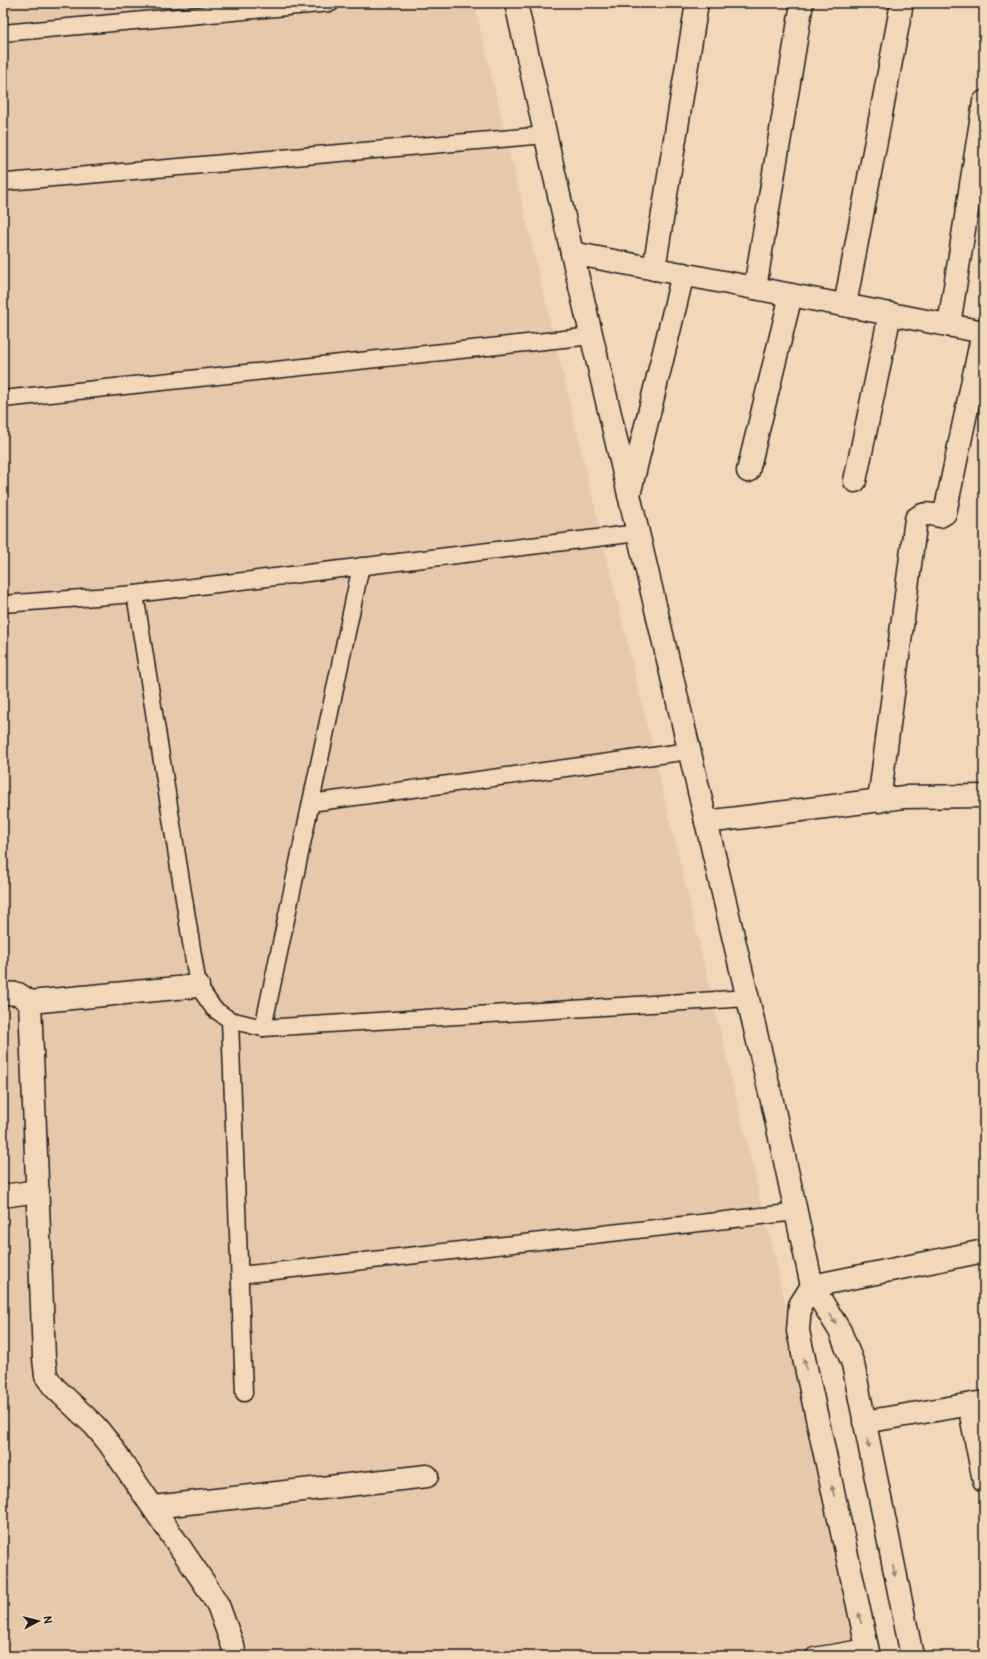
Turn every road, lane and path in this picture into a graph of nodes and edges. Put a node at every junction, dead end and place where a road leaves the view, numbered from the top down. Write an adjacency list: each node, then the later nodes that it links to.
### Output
1 (331, 3): 6 (lane)
2 (516, 3): 8 (street)
3 (697, 3): 11 (street)
4 (802, 3): 13 (street)
5 (902, 3): 15 (street)
6 (3, 33)
7 (984, 102): 17 (street)
8 (546, 136): 9 (lane); 10 (street)
9 (7, 182)
10 (572, 253): 11 (street); 19 (street)
11 (654, 269): 12 (street)
12 (683, 274): 13 (street); 23 (street)
13 (755, 288): 14 (street)
14 (791, 295): 15 (street); 21 (street)
15 (845, 305): 16 (street)
16 (890, 314): 17 (street); 22 (street)
17 (949, 325): 18 (street)
18 (984, 332): 30 (street)
19 (592, 336): 20 (lane); 23 (street)
20 (3, 399)
21 (748, 471)
22 (855, 481)
23 (629, 495): 24 (street)
24 (638, 533): 25 (lane); 28 (street)
25 (361, 566): 26 (lane); 31 (lane)
26 (135, 594): 27 (lane); 33 (lane)
27 (3, 604)
28 (689, 751): 31 (lane); 32 (street)
29 (984, 796): 30 (street)
30 (879, 800): 32 (street)
31 (311, 803): 38 (lane)
32 (706, 822): 35 (street)
33 (198, 986): 36 (street); 37 (lane)
34 (3, 993): 36 (street)
35 (748, 998): 38 (lane); 41 (street)
36 (30, 1002): 39 (street)
37 (230, 1020): 38 (lane); 43 (lane)
38 (263, 1028)
39 (38, 1191): 40 (street); 50 (street)
40 (3, 1196)
41 (797, 1212): 43 (lane); 44 (street)
42 (984, 1251): 44 (street)
43 (240, 1275): 45 (lane)
44 (812, 1286): 47 (street, one-way to 47); 51 (street, one-way to 44)
45 (244, 1393)
46 (976, 1403): 47 (street); 49 (street)
47 (864, 1422): 54 (street, one-way to 54)
48 (427, 1476): 50 (street)
49 (984, 1481)
50 (153, 1507): 52 (street)
51 (868, 1651): 53 (lane)
52 (235, 1656)
53 (814, 1656)
54 (912, 1656)

